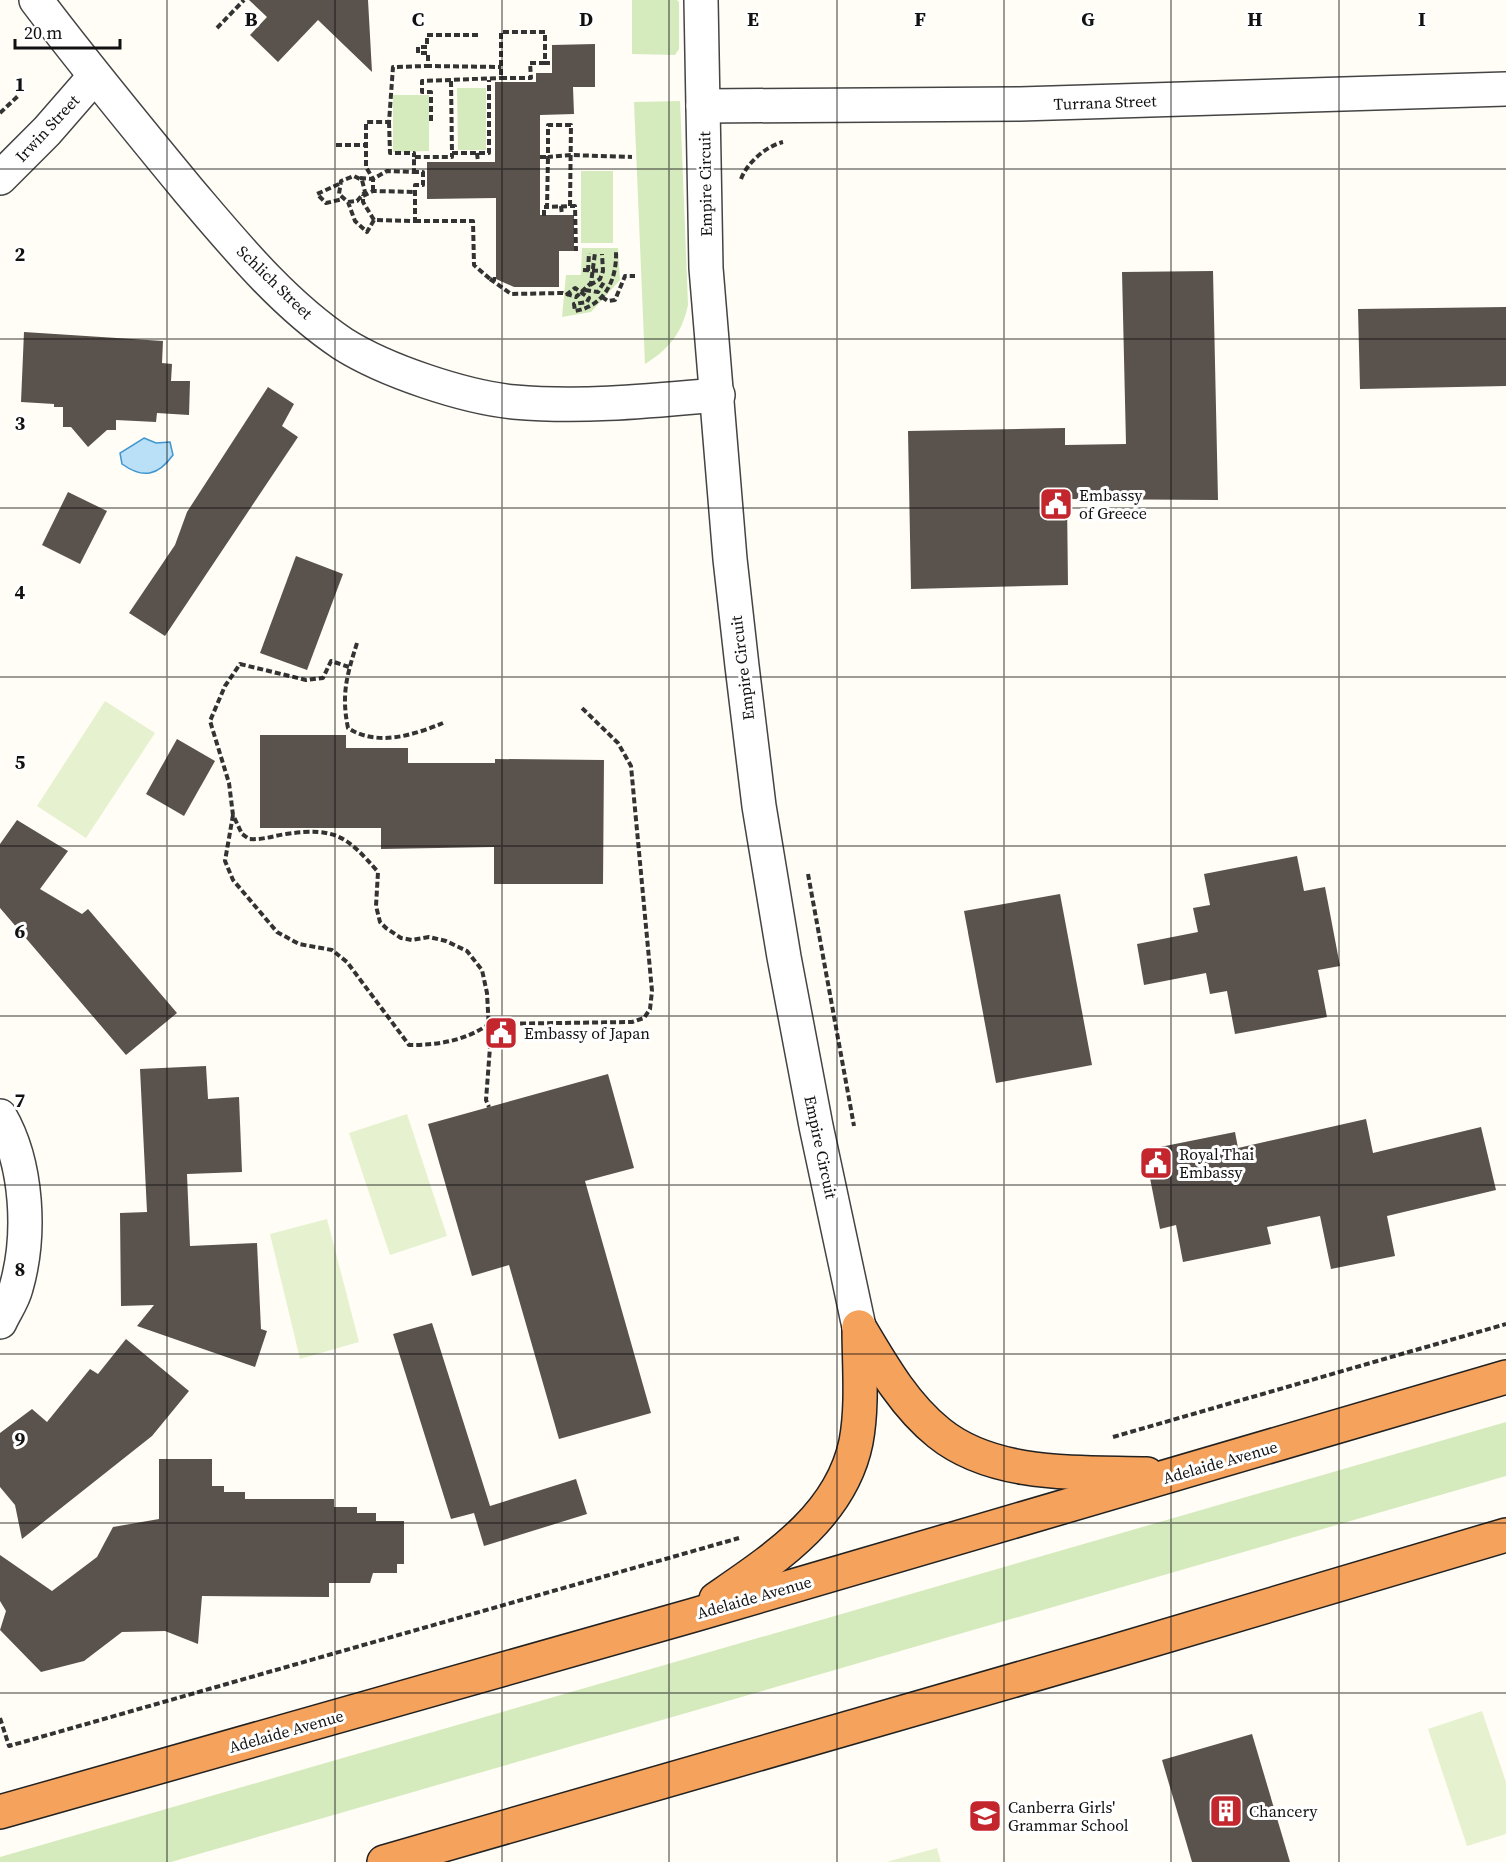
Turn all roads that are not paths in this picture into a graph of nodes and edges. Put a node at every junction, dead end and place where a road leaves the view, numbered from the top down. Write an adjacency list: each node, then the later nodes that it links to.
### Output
1 (36, 0): 3 (street, Schlich Street)
2 (701, 0): 5 (street, Empire Circuit)
3 (94, 77): 6 (street, Irwin Street); 7 (street, Schlich Street)
4 (1506, 89): 5 (street, Turrana Street)
5 (703, 106): 7 (street, Empire Circuit)
6 (0, 178)
7 (718, 395): 10 (street, Empire Circuit)
8 (0, 1116): 9 (street)
9 (0, 1322)
10 (859, 1327): 12 (highway); 14 (highway)
11 (1506, 1377): 12 (highway, Adelaide Avenue)
12 (1176, 1475): 14 (highway, Adelaide Avenue)
13 (1506, 1534): 16 (highway)
14 (694, 1615): 15 (highway, Adelaide Avenue)
15 (0, 1812)
16 (384, 1862)

